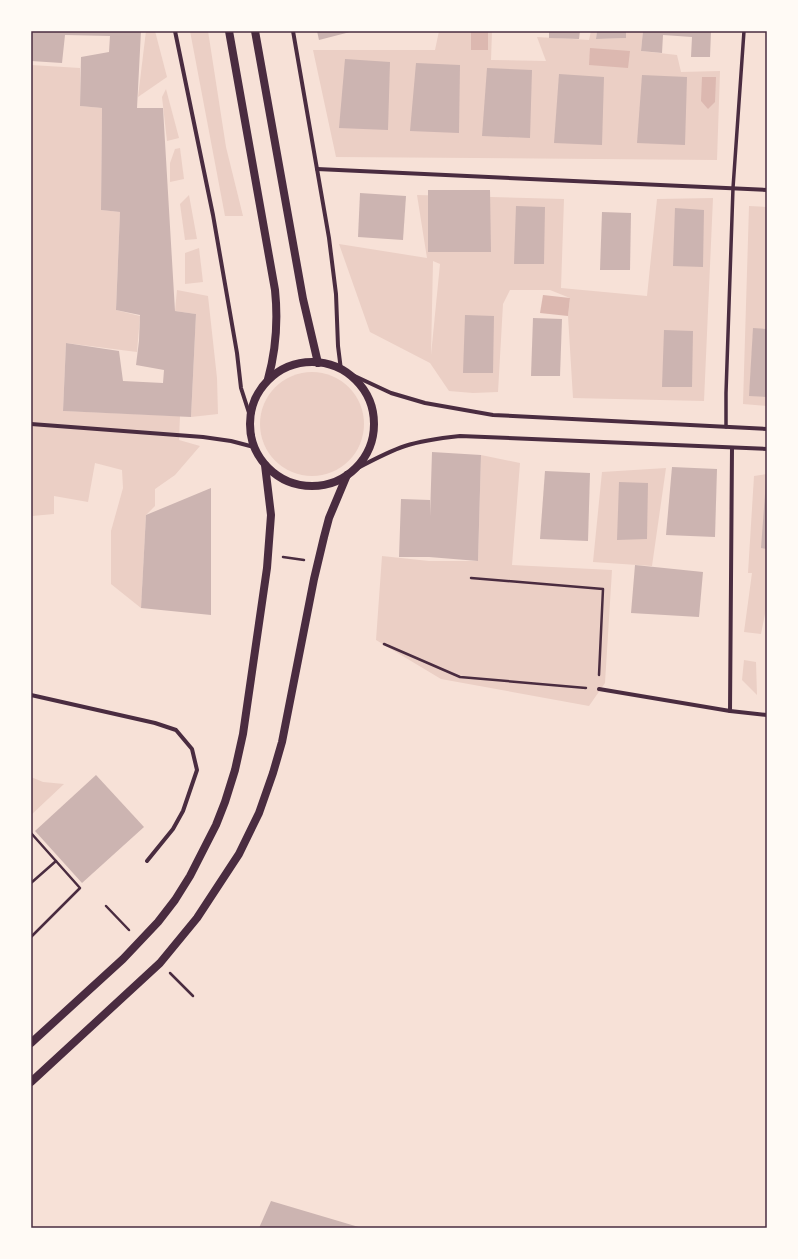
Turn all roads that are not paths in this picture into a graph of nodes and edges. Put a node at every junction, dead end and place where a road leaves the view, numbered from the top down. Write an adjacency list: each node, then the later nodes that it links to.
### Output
1 (175, 31): 12 (street)
2 (229, 31): 11 (main road)
3 (255, 31): 9 (main road)
4 (293, 31): 6 (street)
5 (744, 31): 7 (street)
6 (317, 169): 7 (street); 10 (street)
7 (733, 188): 8 (street); 14 (street)
8 (767, 190)
9 (318, 362): 10 (main road); 11 (main road)
10 (343, 371): 14 (street); 20 (main road)
11 (268, 379): 12 (main road)
12 (250, 416): 16 (main road)
13 (31, 424): 16 (street)
14 (726, 427): 15 (street)
15 (767, 429)
16 (254, 447): 19 (main road)
17 (732, 448): 18 (street); 20 (street); 23 (street)
18 (767, 449)
19 (265, 465): 20 (main road); 26 (main road)
20 (350, 473): 27 (main road)
21 (599, 689): 23 (street)
22 (31, 695): 25 (street)
23 (730, 711): 24 (street)
24 (767, 714)
25 (147, 861)
26 (31, 1043)
27 (31, 1082)

